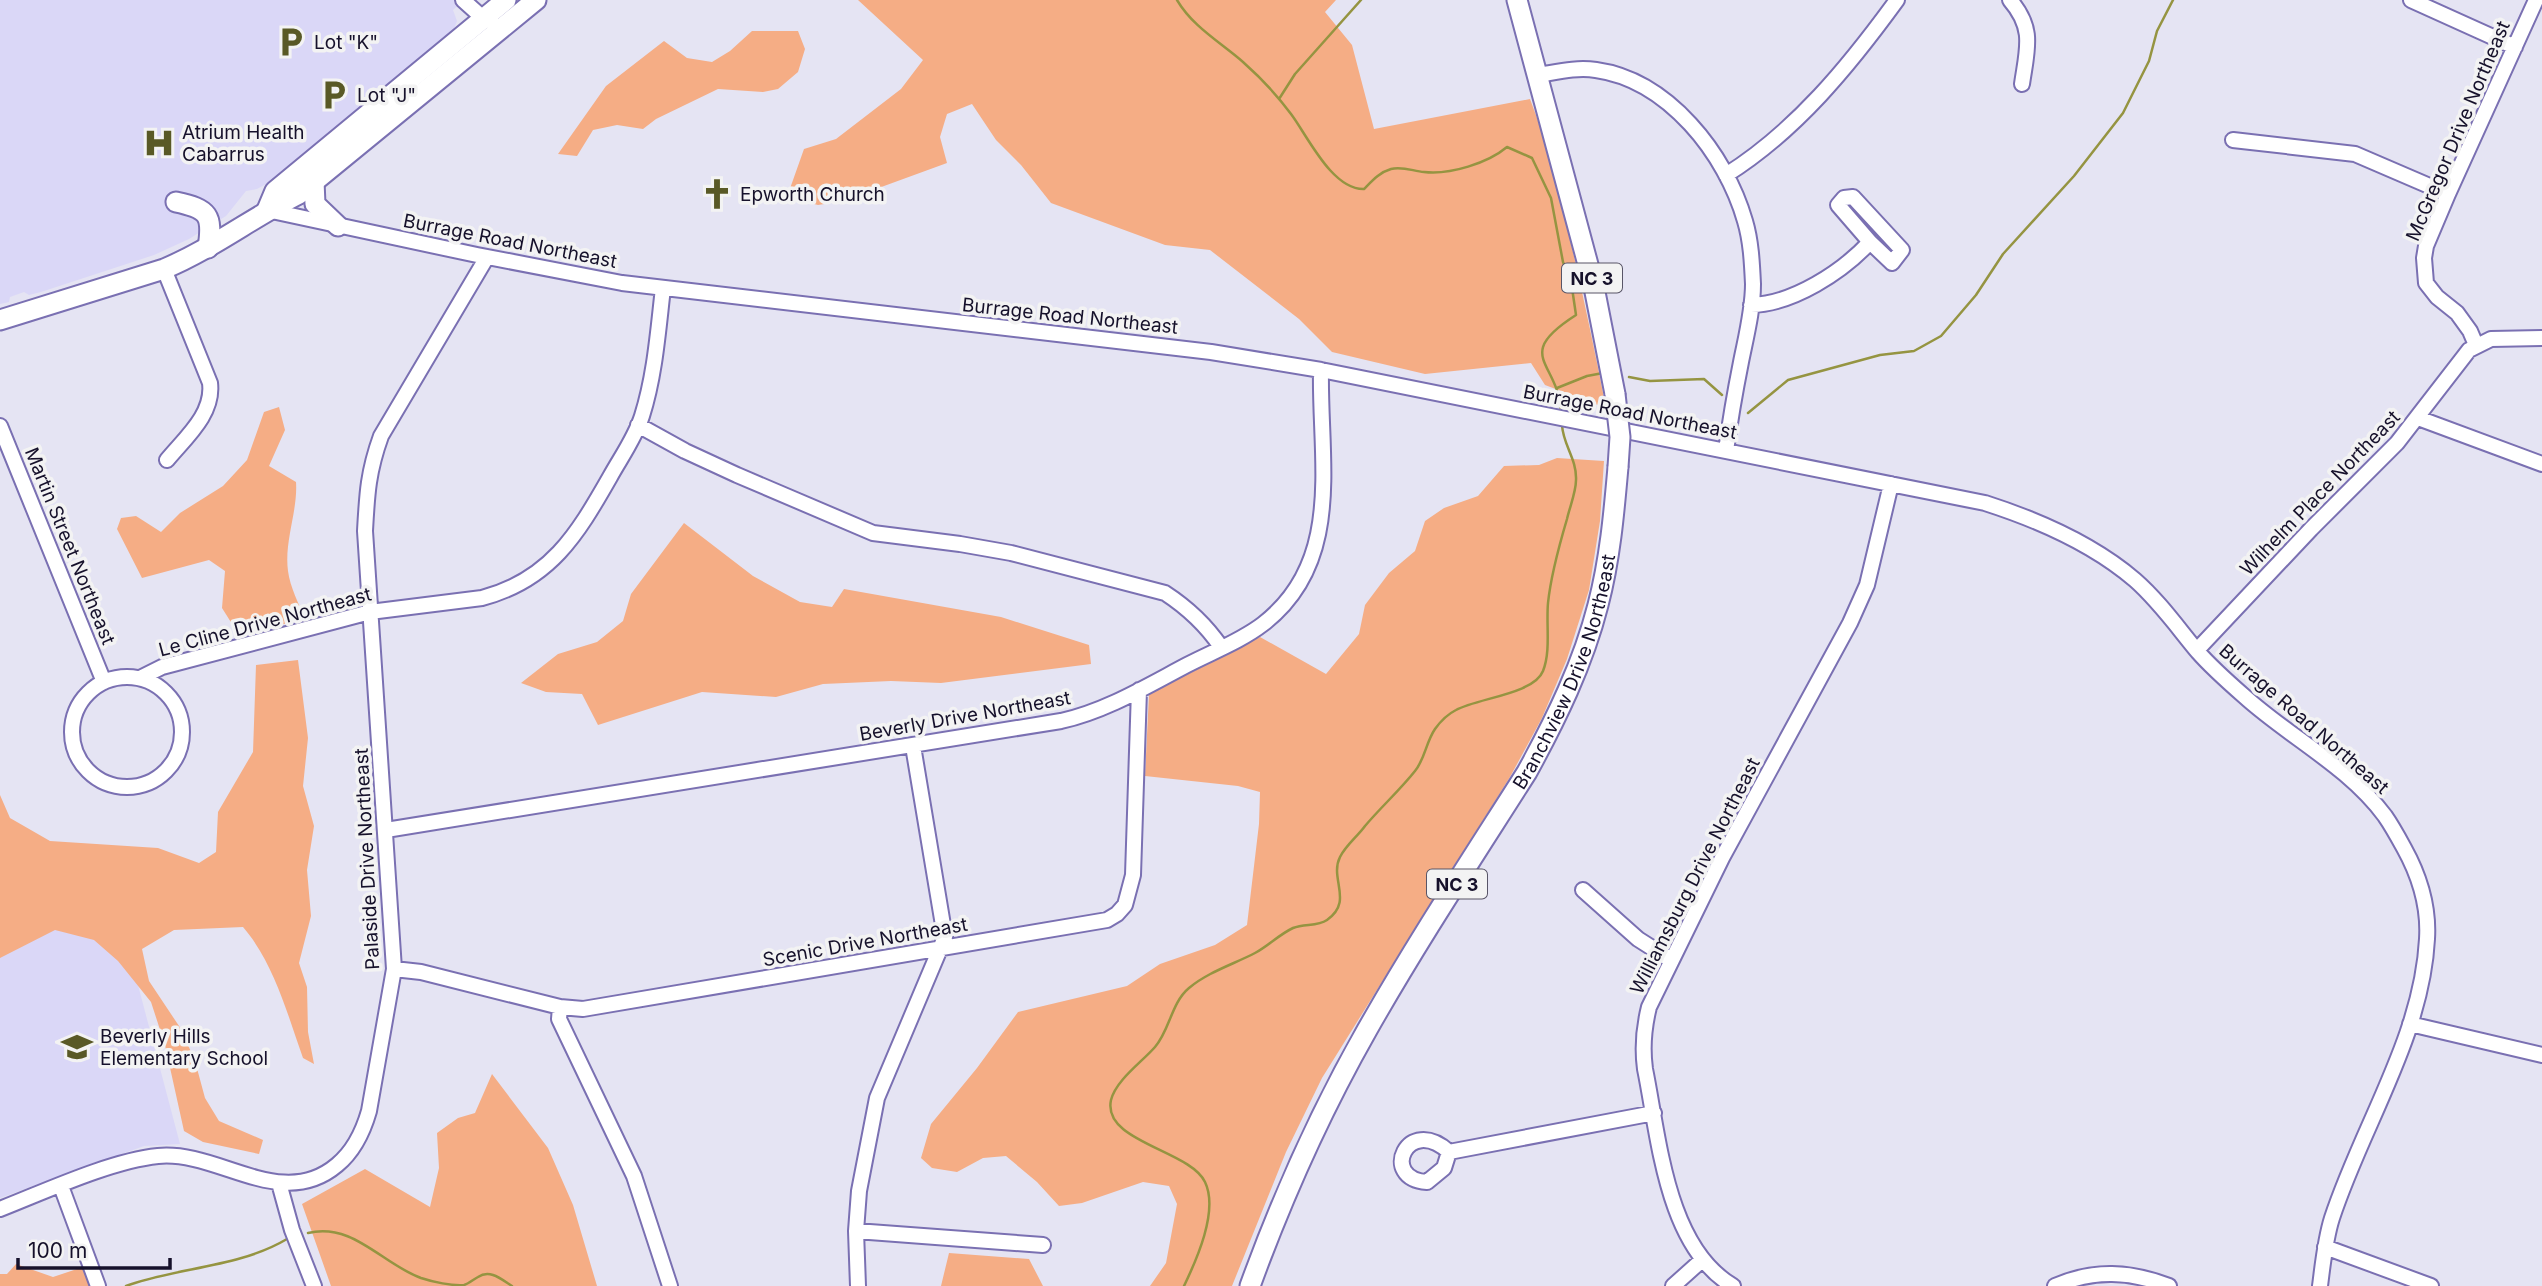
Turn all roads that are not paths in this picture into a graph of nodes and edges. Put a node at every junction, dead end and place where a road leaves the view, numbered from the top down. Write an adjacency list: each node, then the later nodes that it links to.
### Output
1 (463, 0): 9 (street)
2 (506, 0): 9 (main road)
3 (536, 0): 10 (main road)
4 (1517, 0): 12 (main road, Branchview Drive Northeast / NC 3)
5 (1897, 0): 15 (street)
6 (2010, 0): 13 (street)
7 (2411, 0): 11 (street)
8 (2536, 0): 11 (street, McGregor Drive Northeast)
9 (483, 18): 10 (street); 19 (main road)
10 (502, 27): 16 (main road)
11 (2515, 47): 17 (street, McGregor Drive Northeast)
12 (1538, 75): 15 (street); 67 (main road, Branchview Drive Northeast / NC 3, bridge)
13 (2022, 84)
14 (2233, 140): 17 (street)
15 (1726, 175): 26 (street)
16 (314, 181): 19 (main road); 20 (main road)
17 (2448, 194): 29 (street, McGregor Drive Northeast)
18 (176, 202): 22 (main road)
19 (267, 210): 20 (street, Burrage Road Northeast); 22 (main road)
20 (338, 226): 23 (street, Burrage Road Northeast)
21 (1870, 242): 21 (street); 26 (street)
22 (208, 248): 24 (main road)
23 (486, 257): 25 (street, Burrage Road Northeast); 38 (street, Palaside Drive Northeast)
24 (164, 270): 27 (main road); 35 (street)
25 (663, 289): 30 (street, Burrage Road Northeast); 32 (street, Le Cline Drive Northeast)
26 (1752, 305): 34 (street)
27 (0, 320)
28 (2542, 338): 29 (street)
29 (2476, 345): 31 (street, Wilhelm Place Northeast)
30 (1321, 370): 34 (street, Burrage Road Northeast); 39 (street, Beverly Drive Northeast)
31 (2418, 418): 36 (street); 40 (street, Wilhelm Place Northeast)
32 (638, 425): 38 (street, Le Cline Drive Northeast); 39 (street)
33 (0, 426): 42 (street, Martin Street Northeast)
34 (1726, 451): 37 (street, Burrage Road Northeast)
35 (167, 460)
36 (2542, 464)
37 (1891, 484): 40 (street, Burrage Road Northeast); 48 (street, Williamsburg Drive Northeast)
38 (370, 611): 41 (street, Le Cline Drive Northeast); 45 (street, Palaside Drive Northeast)
39 (1221, 647): 43 (street, Beverly Drive Northeast)
40 (2197, 649): 51 (street, Burrage Road Northeast)
41 (140, 678): 42 (street); 42 (street)
42 (104, 682)
43 (1139, 690): 44 (street, Beverly Drive Northeast); 47 (street, Scenic Drive Northeast)
44 (913, 746): 45 (street, Beverly Drive Northeast); 47 (street)
45 (386, 830): 49 (street, Palaside Drive Northeast)
46 (1583, 891): 48 (street)
47 (941, 948): 50 (street, Scenic Drive Northeast); 58 (street)
48 (1671, 960): 53 (street, Williamsburg Drive Northeast)
49 (394, 969): 50 (street, Scenic Drive Northeast); 55 (street, Palaside Drive Northeast)
50 (560, 1007): 65 (street)
51 (2410, 1024): 52 (street); 60 (street, Burrage Road Northeast)
52 (2542, 1055)
53 (1654, 1112): 54 (street); 61 (street, Williamsburg Drive Northeast)
54 (1449, 1152)
55 (279, 1183): 56 (street, Palaside Drive Northeast); 64 (street)
56 (61, 1186): 57 (street, Palaside Drive Northeast); 63 (street)
57 (0, 1209)
58 (856, 1231): 59 (street); 66 (street)
59 (1043, 1245)
60 (2325, 1247): 71 (street, Burrage Road Northeast); 72 (street)
61 (1702, 1260): 62 (street, Williamsburg Drive Northeast); 68 (street)
62 (1723, 1284)
63 (98, 1286)
64 (314, 1286)
65 (670, 1286)
66 (859, 1286)
67 (1250, 1286)
68 (1673, 1286)
69 (2055, 1286): 70 (street)
70 (2169, 1286)
71 (2320, 1286)
72 (2431, 1286)

